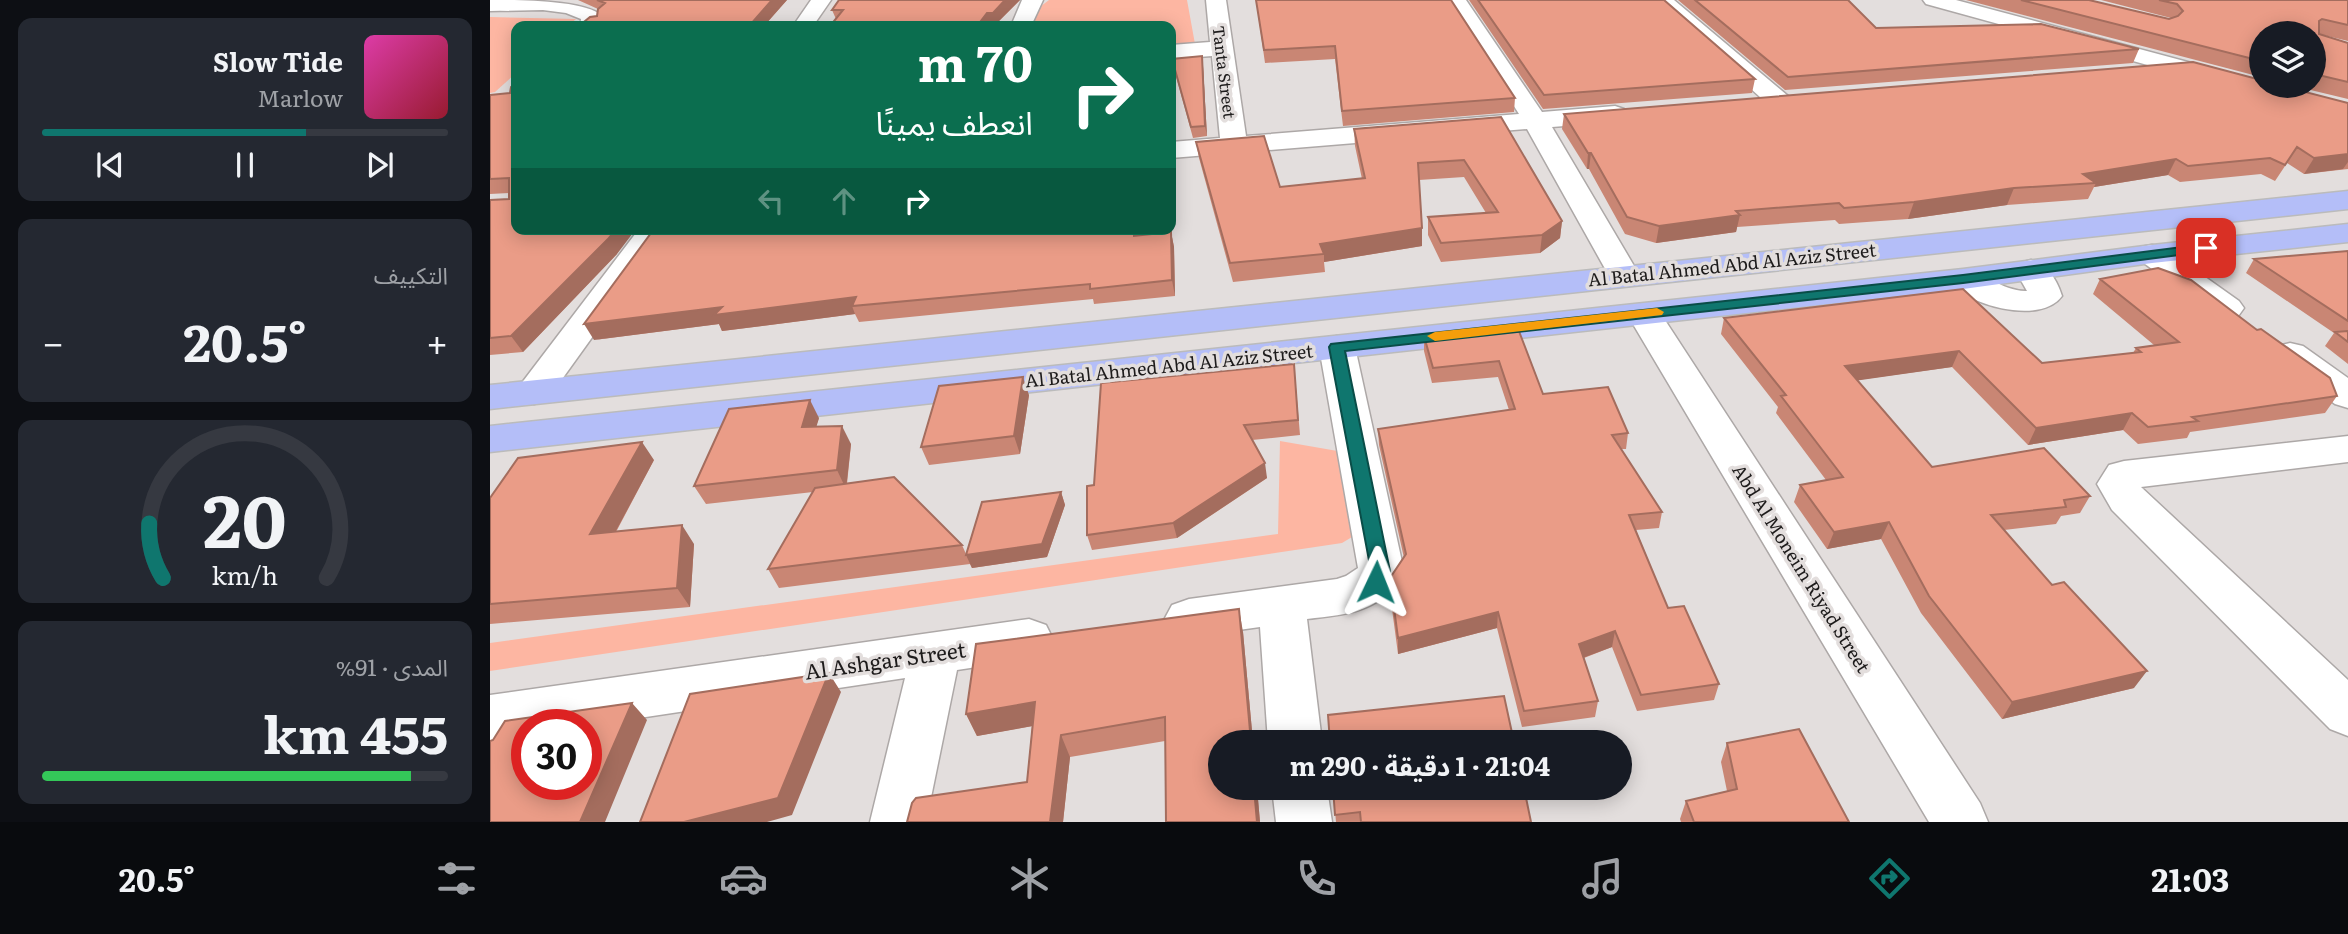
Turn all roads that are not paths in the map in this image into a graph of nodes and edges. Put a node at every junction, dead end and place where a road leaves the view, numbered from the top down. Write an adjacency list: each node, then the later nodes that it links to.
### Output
1 (821, 0): 9 (street)
2 (1033, 0): 10 (street)
3 (1216, 0): 11 (street, Tanta Street)
4 (1456, 0): 20 (street, Abd Al Moneim Riyad Street)
5 (1661, 0): 17 (street)
6 (1933, 0): 13 (street)
7 (490, 5): 8 (street)
8 (591, 21)
9 (806, 21)
10 (1023, 21)
11 (1222, 48): 12 (street); 21 (street, Tanta Street)
12 (1176, 52)
13 (2183, 68): 14 (street); 15 (street)
14 (2113, 74)
15 (2247, 84)
16 (1807, 99): 17 (street)
17 (1779, 101): 18 (street)
18 (1752, 103)
19 (1643, 112): 20 (street)
20 (1535, 120): 21 (street); 29 (street, Abd Al Moneim Riyad Street)
21 (1234, 145): 22 (street)
22 (1176, 150)
23 (2348, 200): 29 (main road, Al Batal Ahmed Abd Al Aziz Street)
24 (2348, 233): 26 (main road)
25 (651, 235): 31 (street)
26 (2152, 254): 27 (main road); 32 (street)
27 (2031, 270): 28 (street)
28 (1963, 279): 29 (main road, Al Batal Ahmed Abd Al Aziz Street)
29 (1634, 295): 30 (main road, Al Batal Ahmed Abd Al Aziz Street); 31 (main road, Al Batal Ahmed Abd Al Aziz Street); 46 (street, Abd Al Moneim Riyad Street)
30 (1336, 347): 34 (main road, Al Batal Ahmed Abd Al Aziz Street); 36 (street)
31 (534, 392): 33 (main road, Al Batal Ahmed Abd Al Aziz Street)
32 (2348, 396)
33 (490, 397)
34 (490, 439)
35 (2348, 449): 40 (street)
36 (1281, 606): 37 (street); 42 (street)
37 (1143, 624)
38 (1074, 633): 39 (street, Al Ashgar Street)
39 (936, 651): 41 (street, Al Ashgar Street); 44 (street)
40 (2348, 713)
41 (490, 718)
42 (1294, 730)
43 (1301, 800): 45 (street)
44 (898, 822)
45 (1304, 822)
46 (1959, 822)

